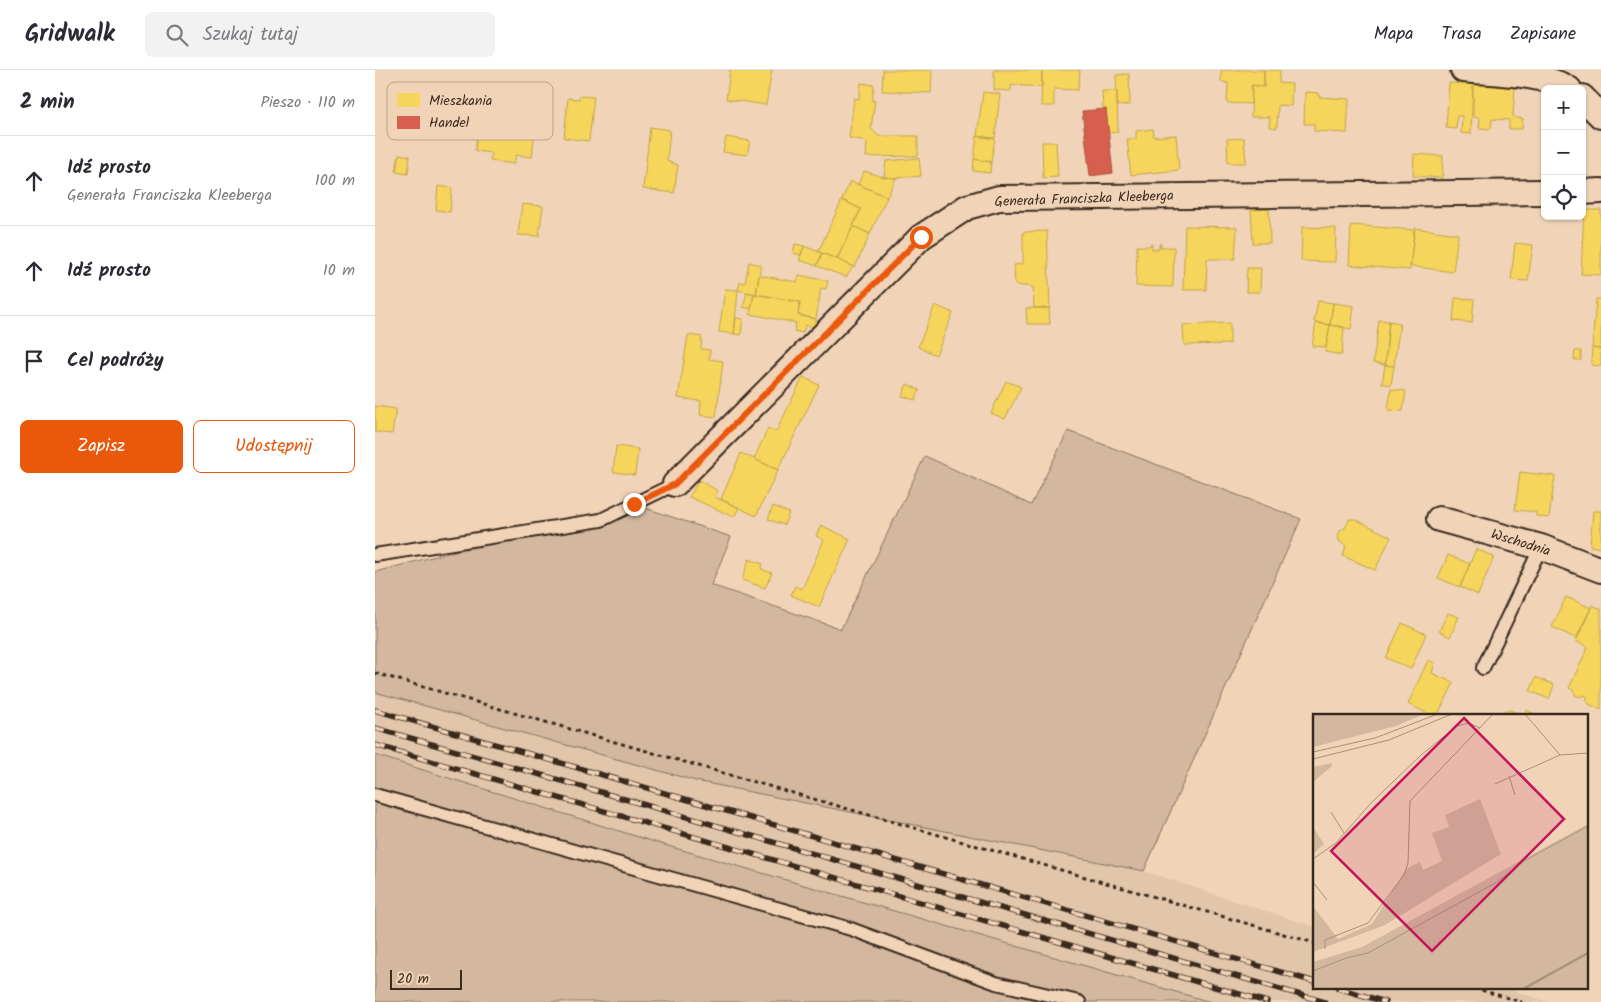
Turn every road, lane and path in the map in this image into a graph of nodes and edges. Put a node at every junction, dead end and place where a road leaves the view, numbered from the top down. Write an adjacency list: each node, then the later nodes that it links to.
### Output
1 (1463, 70): 2 (street)
2 (1563, 85)
3 (1586, 101): 4 (street)
4 (1601, 116)
5 (1601, 191): 7 (street)
6 (1541, 192): 8 (street, Generała Franciszka Kleeberga)
7 (1586, 192)
8 (675, 484): 11 (lane)
9 (1439, 519): 10 (street, Wschodnia)
10 (1541, 547): 12 (street, Wschodnia); 13 (lane)
11 (375, 555)
12 (1601, 570)
13 (1483, 668)
14 (375, 673): 16 (path)
15 (375, 794): 18 (lane)
16 (1313, 941)
17 (1481, 990): 19 (path)
18 (1079, 1002)
19 (1522, 1002)

